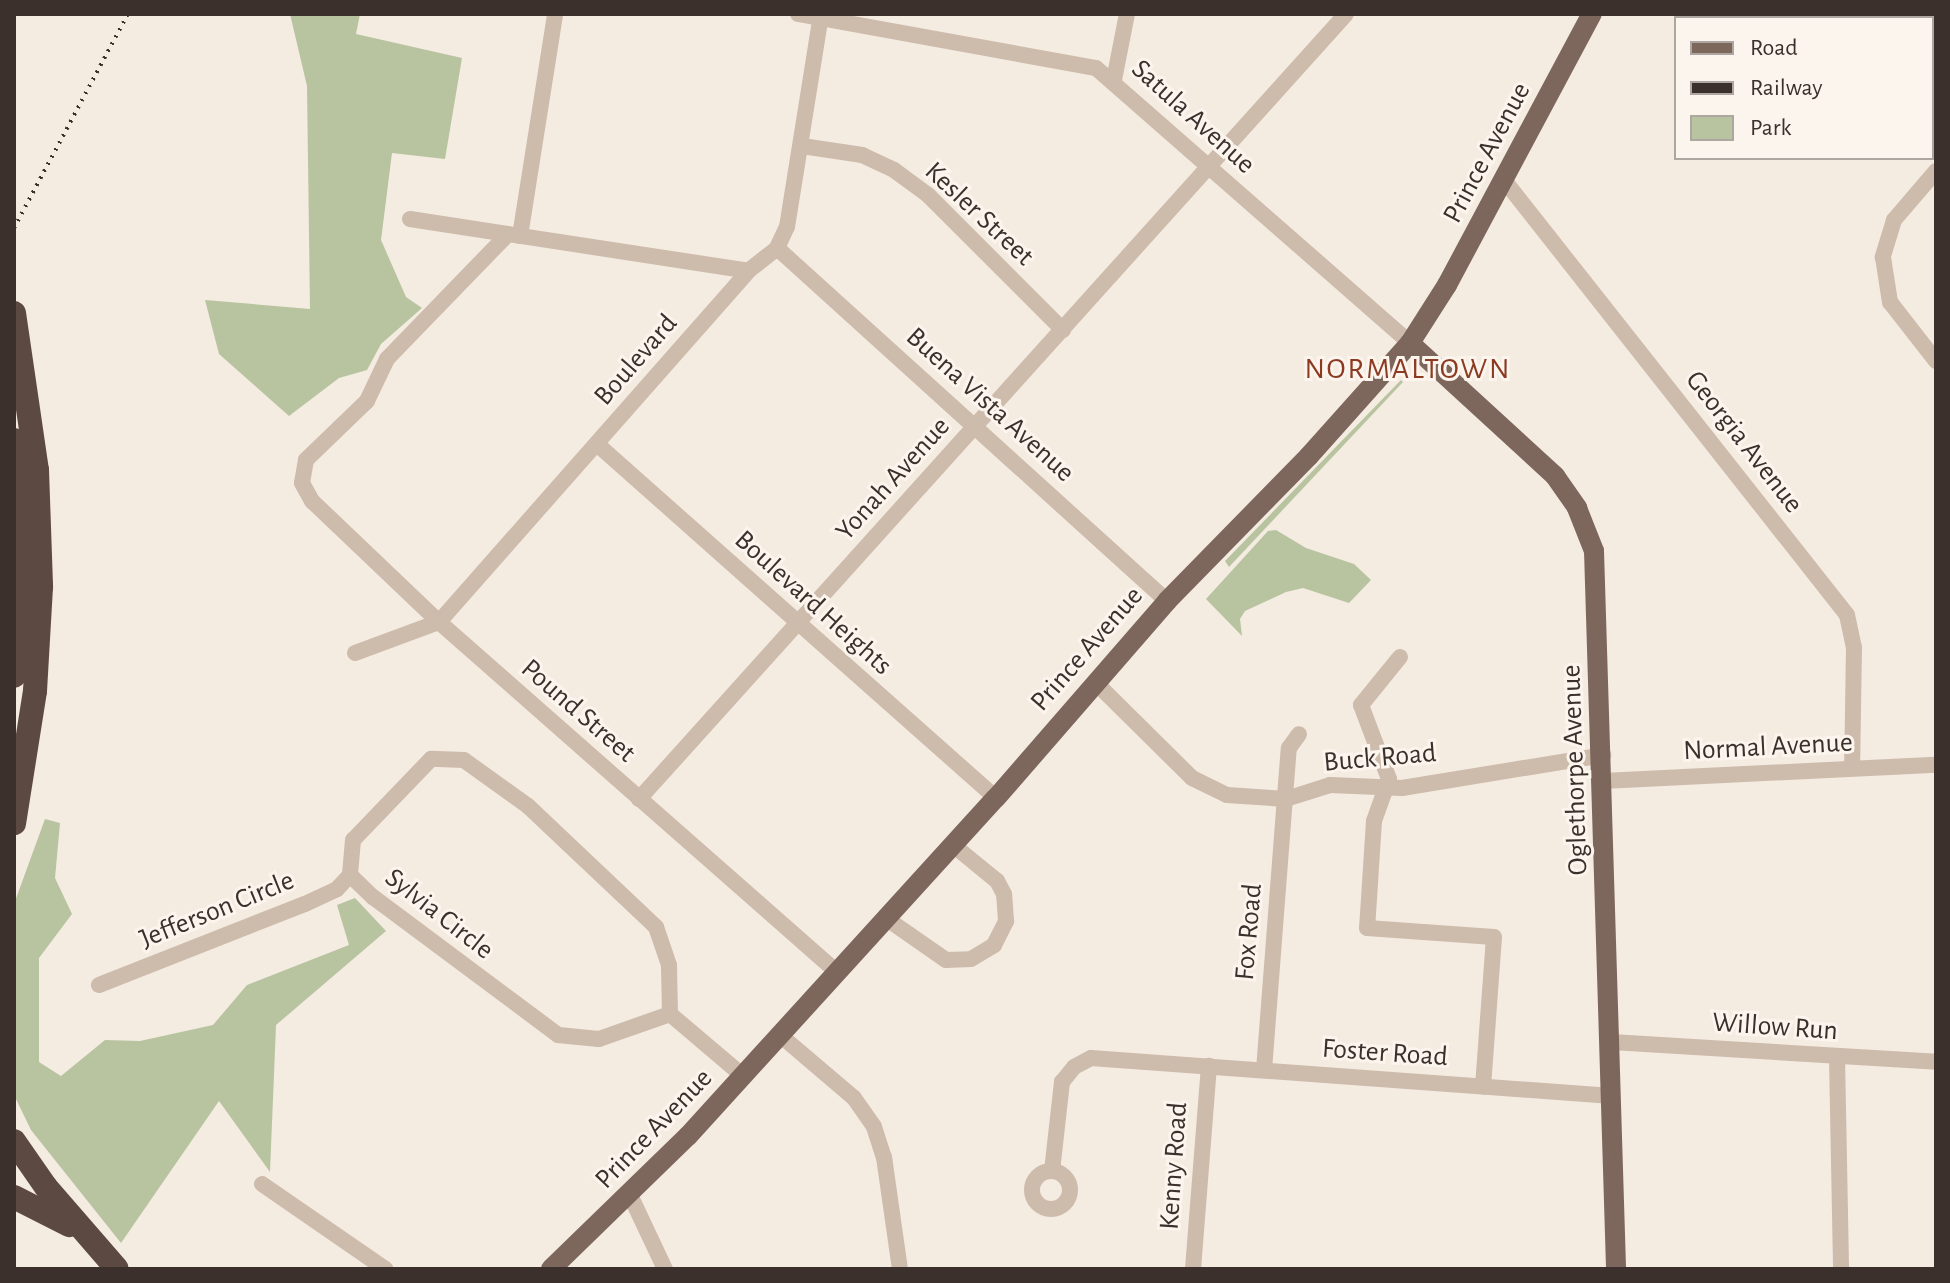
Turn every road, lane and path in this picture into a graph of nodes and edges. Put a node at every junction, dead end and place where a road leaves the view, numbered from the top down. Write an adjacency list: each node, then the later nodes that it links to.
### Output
1 (555, 14): 13 (street)
2 (798, 14): 6 (street, Satula Avenue)
3 (1127, 14): 7 (street)
4 (1346, 14): 9 (street, Yonah Avenue)
5 (1592, 14): 11 (main road, Prince Avenue)
6 (821, 16): 7 (street, Satula Avenue); 8 (street)
7 (1114, 80): 9 (street, Satula Avenue)
8 (802, 146): 14 (street); 17 (street, Kesler Street)
9 (1209, 167): 17 (street, Yonah Avenue); 20 (street, Satula Avenue)
10 (1936, 171): 18 (street)
11 (1504, 180): 20 (main road, Prince Avenue); 35 (street, Georgia Avenue)
12 (410, 219): 13 (street)
13 (514, 235): 15 (street); 26 (street, Pound Street)
14 (777, 248): 15 (street, Boulevard); 22 (street, Buena Vista Avenue)
15 (748, 271): 24 (street, Boulevard)
16 (15, 317): 41 (highway)
17 (1063, 330): 22 (street, Yonah Avenue)
18 (1916, 337): 19 (street); 21 (street)
19 (1936, 337)
20 (1410, 343): 25 (main road, Prince Avenue); 33 (main road, Oglethorpe Avenue)
21 (1936, 361)
22 (975, 427): 25 (street, Buena Vista Avenue); 27 (street, Yonah Avenue)
23 (14, 440): 30 (highway)
24 (598, 445): 26 (street, Boulevard); 27 (street, Boulevard Heights)
25 (1167, 601): 31 (main road, Prince Avenue)
26 (439, 622): 28 (street, Boulevard); 39 (street, Pound Street)
27 (796, 625): 38 (street, Boulevard Heights); 39 (street, Yonah Avenue)
28 (355, 653)
29 (1400, 657): 37 (street)
30 (14, 676)
31 (1095, 682): 38 (main road, Prince Avenue); 40 (street, Buck Road)
32 (1299, 734): 40 (street, Fox Road)
33 (1603, 755): 36 (main road, Oglethorpe Avenue); 37 (street, Buck Road)
34 (1936, 765): 35 (street, Normal Avenue)
35 (1852, 768): 36 (street, Normal Avenue)
36 (1603, 781): 49 (main road, Oglethorpe Avenue)
37 (1389, 788): 40 (street, Buck Road); 55 (street)
38 (996, 798): 42 (main road, Prince Avenue)
39 (639, 799): 45 (street, Pound Street)
40 (1286, 799): 53 (street, Fox Road)
41 (14, 823)
42 (953, 845): 44 (main road, Prince Avenue); 44 (street)
43 (350, 875): 46 (street, Jefferson Circle); 47 (street, Sylvia Circle); 47 (street, Sylvia Circle)
44 (887, 919): 45 (main road, Prince Avenue)
45 (838, 973): 48 (main road, Prince Avenue)
46 (99, 985)
47 (670, 1014): 54 (street)
48 (780, 1035): 54 (main road, Prince Avenue); 67 (street)
49 (1612, 1042): 50 (street, Willow Run); 56 (main road, Oglethorpe Avenue)
50 (1837, 1057): 51 (street, Willow Run); 70 (street)
51 (1936, 1062)
52 (1209, 1066): 53 (street, Foster Road); 58 (street, Foster Road); 68 (street, Kenny Road)
53 (1264, 1070): 55 (street, Foster Road)
54 (743, 1076): 60 (main road, Prince Avenue)
55 (1483, 1087): 56 (street, Foster Road)
56 (1612, 1096): 69 (main road, Oglethorpe Avenue)
57 (14, 1141): 62 (highway)
58 (1052, 1171)
59 (262, 1184): 64 (street)
60 (630, 1195): 65 (main road, Prince Avenue); 66 (street)
61 (14, 1197): 62 (highway)
62 (90, 1241): 63 (highway)
63 (117, 1269)
64 (385, 1269)
65 (551, 1269)
66 (665, 1269)
67 (900, 1269)
68 (1193, 1269)
69 (1616, 1269)
70 (1841, 1269)

